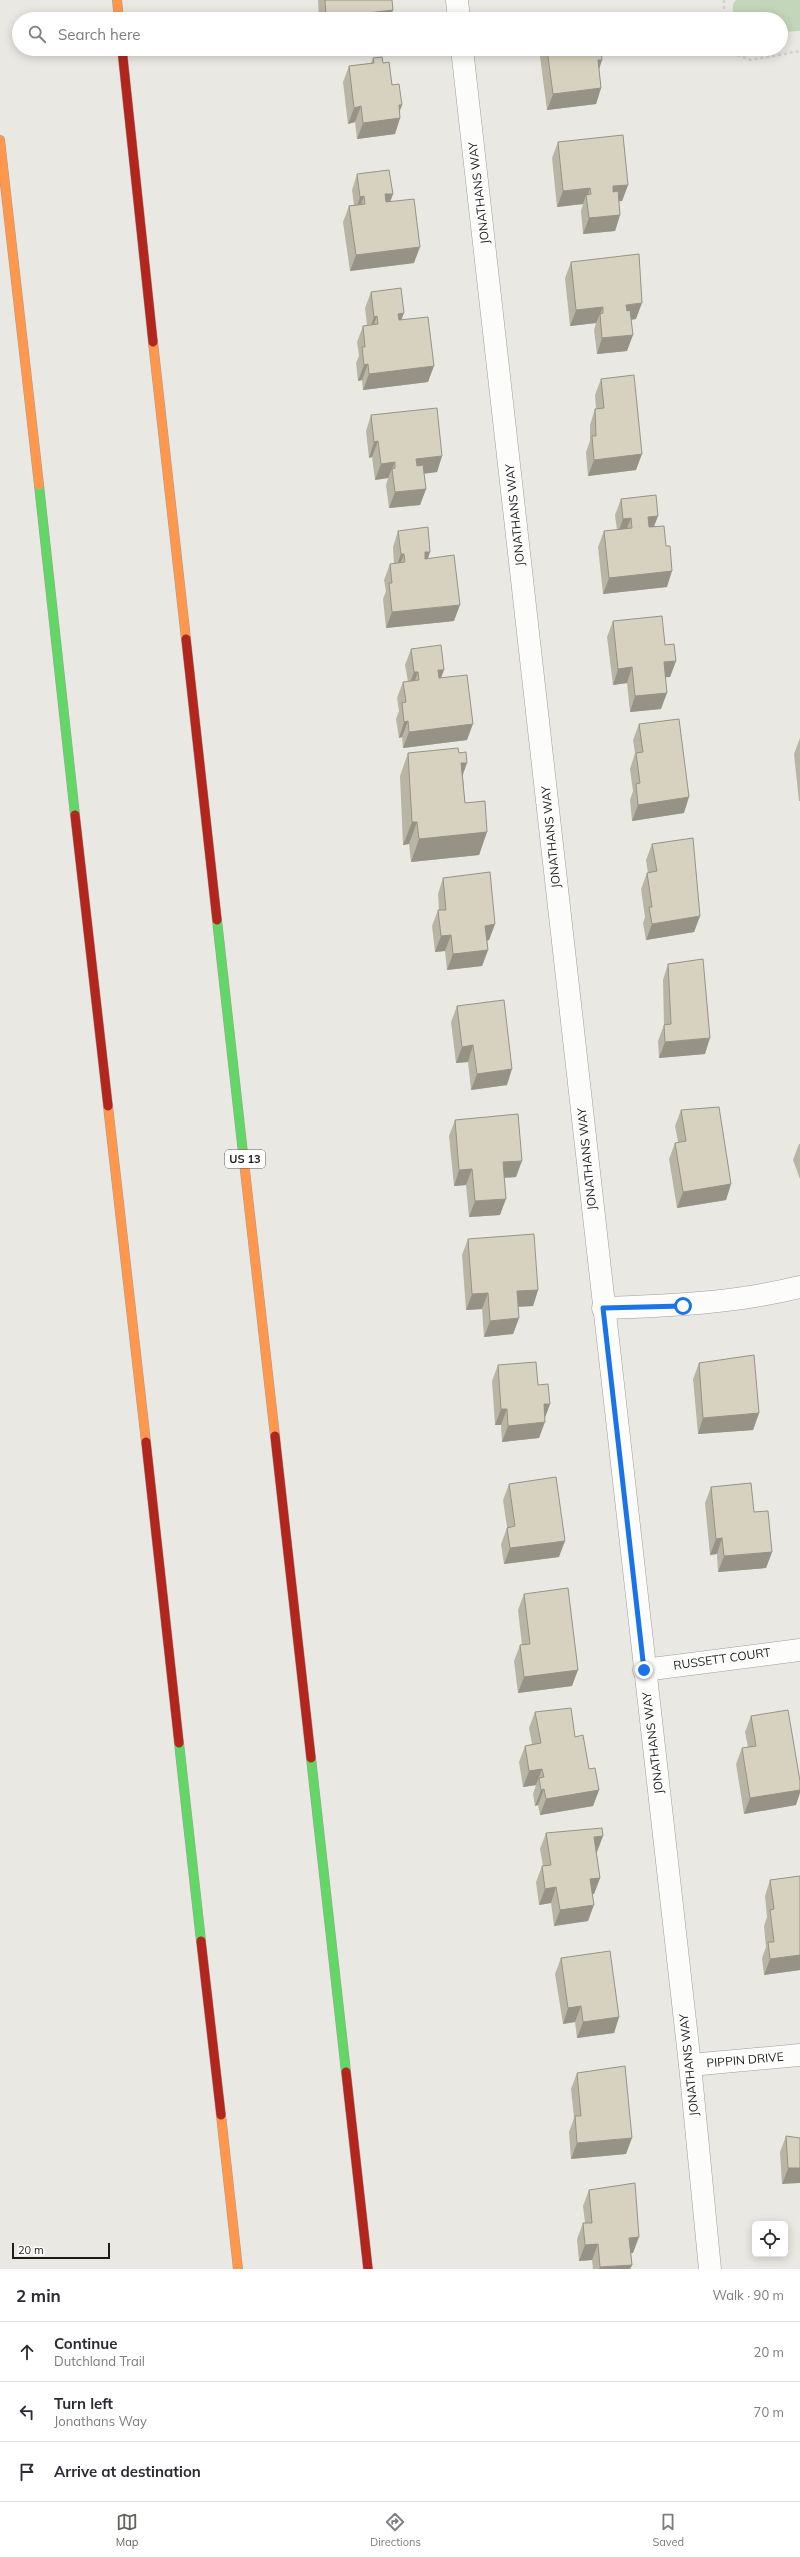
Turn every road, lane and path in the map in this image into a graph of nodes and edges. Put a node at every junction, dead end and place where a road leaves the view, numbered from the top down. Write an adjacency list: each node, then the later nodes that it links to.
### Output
1 (117, 0): 4 (highway)
2 (457, 0): 5 (street)
3 (724, 0): 6 (path)
4 (118, 12)
5 (458, 12)
6 (724, 12)
7 (800, 51): 8 (path)
8 (788, 53)
9 (123, 56): 21 (highway, US 13)
10 (463, 56): 15 (street, JONATHANS WAY)
11 (740, 56): 12 (path)
12 (773, 56)
13 (0, 140): 20 (highway)
14 (800, 1287): 15 (street)
15 (603, 1308): 17 (street, JONATHANS WAY)
16 (800, 1650): 17 (street, RUSSETT COURT)
17 (644, 1670): 19 (street, JONATHANS WAY)
18 (800, 2055): 19 (street, PIPPIN DRIVE)
19 (690, 2065): 22 (street, JONATHANS WAY)
20 (238, 2269)
21 (368, 2269)
22 (710, 2269)

